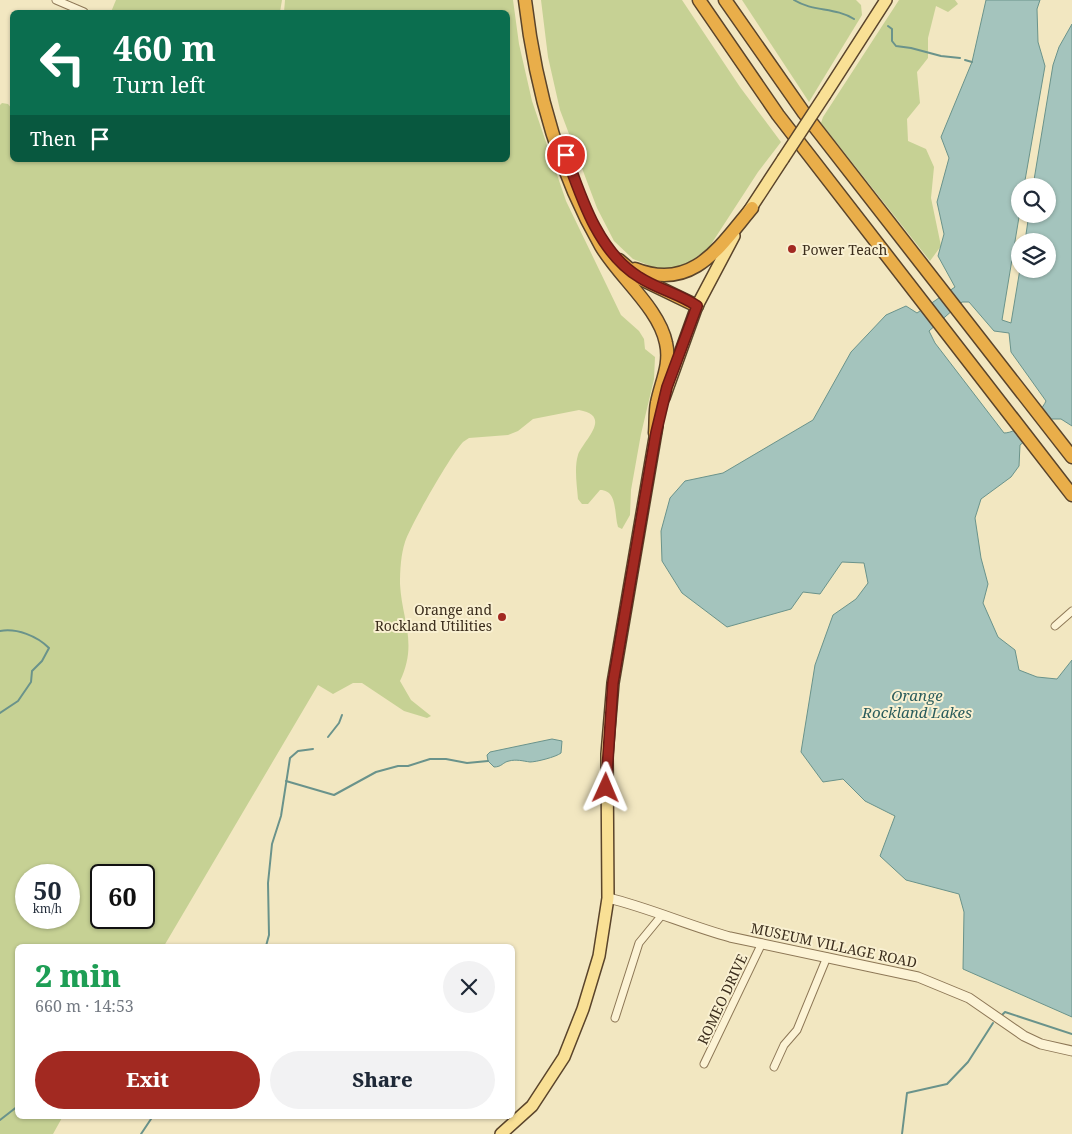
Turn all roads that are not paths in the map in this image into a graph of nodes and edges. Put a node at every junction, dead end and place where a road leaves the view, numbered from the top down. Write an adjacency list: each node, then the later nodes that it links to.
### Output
1 (56, 0): 8 (street)
2 (525, 0): 11 (highway)
3 (530, 0): 11 (highway)
4 (726, 0): 9 (highway)
5 (730, 0): 9 (highway)
6 (886, 0): 10 (main road, bridge)
7 (700, 2): 15 (highway)
8 (79, 10)
9 (735, 15): 14 (highway)
10 (752, 208): 11 (highway); 12 (main road)
11 (616, 263): 12 (highway); 13 (highway)
12 (697, 306): 13 (main road)
13 (656, 433): 18 (main road)
14 (1072, 457)
15 (1072, 495)
16 (1072, 610): 17 (street)
17 (1054, 626)
18 (608, 898): 19 (street, MUSEUM VILLAGE ROAD); 26 (main road)
19 (662, 915): 20 (street, MUSEUM VILLAGE ROAD); 22 (street)
20 (762, 943): 21 (street, MUSEUM VILLAGE ROAD); 24 (street, ROMEO DRIVE)
21 (827, 957): 23 (street, MUSEUM VILLAGE ROAD); 25 (street)
22 (615, 1018)
23 (1072, 1051)
24 (704, 1064)
25 (774, 1067)
26 (501, 1134)

